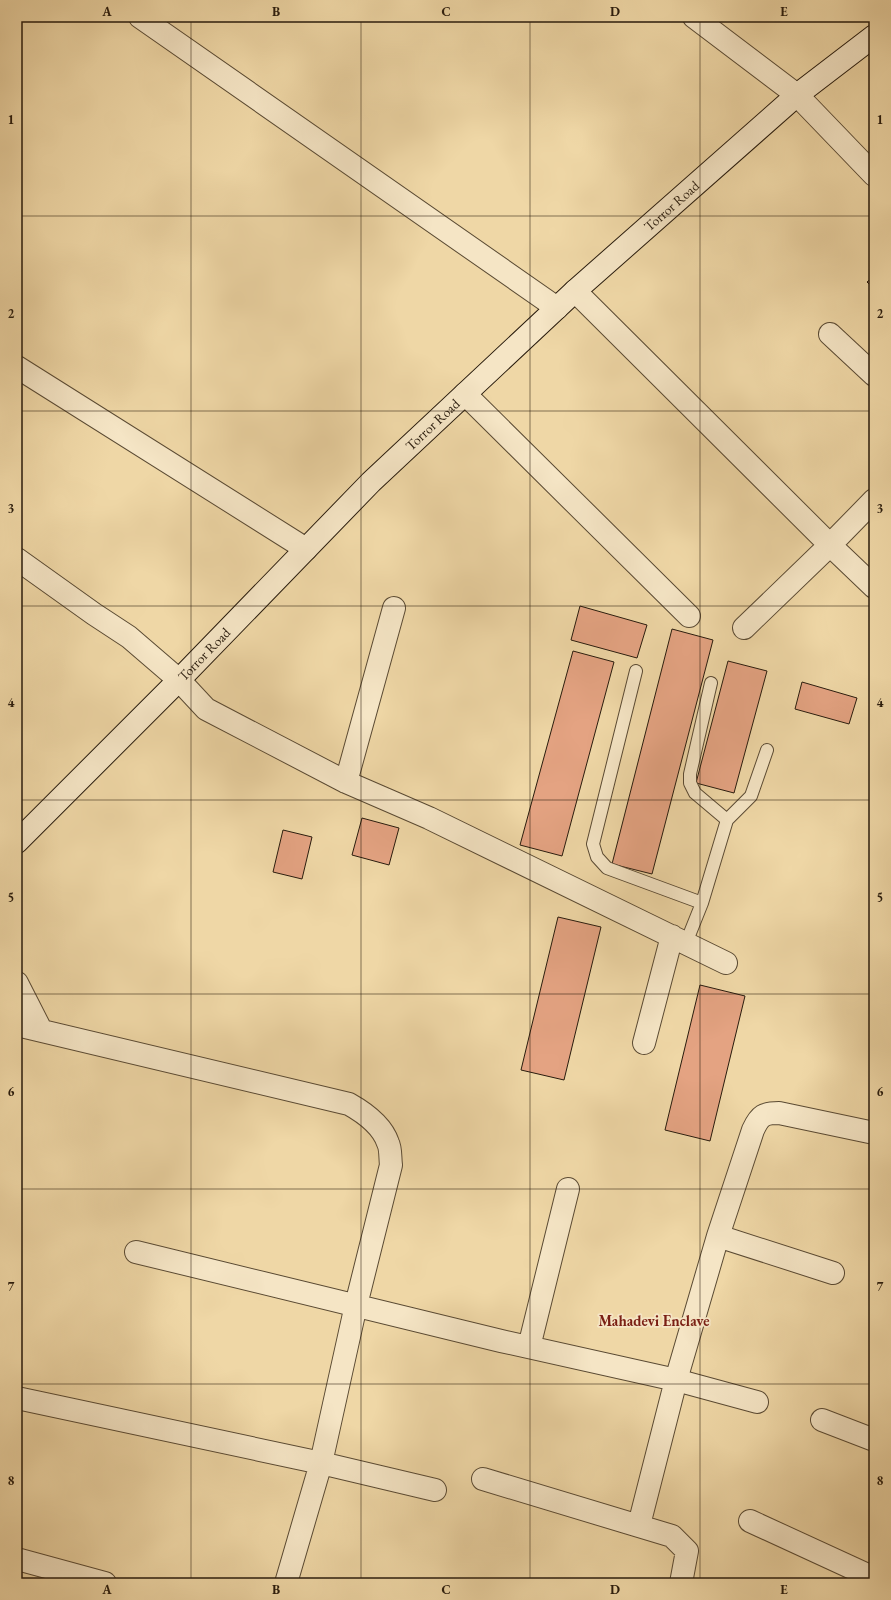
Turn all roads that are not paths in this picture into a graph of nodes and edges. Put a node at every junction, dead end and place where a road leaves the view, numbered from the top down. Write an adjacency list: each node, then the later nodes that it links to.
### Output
1 (140, 17): 7 (street)
2 (694, 17): 4 (street)
3 (874, 36): 4 (street, Torror Road)
4 (797, 95): 5 (street); 6 (street, Torror Road)
5 (874, 175)
6 (576, 291): 7 (street, Torror Road); 13 (street)
7 (557, 308): 11 (street, Torror Road)
8 (830, 334): 10 (street)
9 (17, 367): 14 (street)
10 (874, 375)
11 (465, 394): 14 (street, Torror Road); 18 (street)
12 (874, 500): 13 (street)
13 (830, 545): 16 (street); 19 (street)
14 (306, 549): 21 (street, Torror Road)
15 (17, 559): 21 (street)
16 (874, 587)
17 (394, 608): 24 (street)
18 (689, 616)
19 (744, 628)
20 (636, 670): 27 (lane)
21 (179, 680): 24 (street); 26 (street, Torror Road)
22 (711, 683): 25 (lane)
23 (767, 750): 25 (lane)
24 (346, 782): 28 (street)
25 (727, 820): 27 (lane)
26 (17, 842)
27 (702, 903): 28 (lane)
28 (679, 939): 29 (street); 33 (street)
29 (726, 963)
30 (17, 983): 32 (street)
31 (17, 1024): 32 (street)
32 (41, 1030): 39 (street)
33 (644, 1043)
34 (874, 1133): 36 (street)
35 (568, 1189): 40 (street)
36 (718, 1236): 38 (street); 41 (street)
37 (136, 1252): 39 (street)
38 (833, 1273)
39 (356, 1305): 40 (street); 46 (street)
40 (529, 1347): 41 (street)
41 (676, 1380): 43 (street); 50 (street)
42 (17, 1398): 46 (street)
43 (757, 1402)
44 (822, 1420): 45 (street)
45 (874, 1440)
46 (320, 1463): 48 (street); 54 (street)
47 (483, 1479): 50 (street)
48 (435, 1490)
49 (750, 1521): 52 (street)
50 (639, 1526): 55 (street)
51 (17, 1559): 53 (street)
52 (874, 1578)
53 (105, 1583)
54 (286, 1583)
55 (681, 1583)

